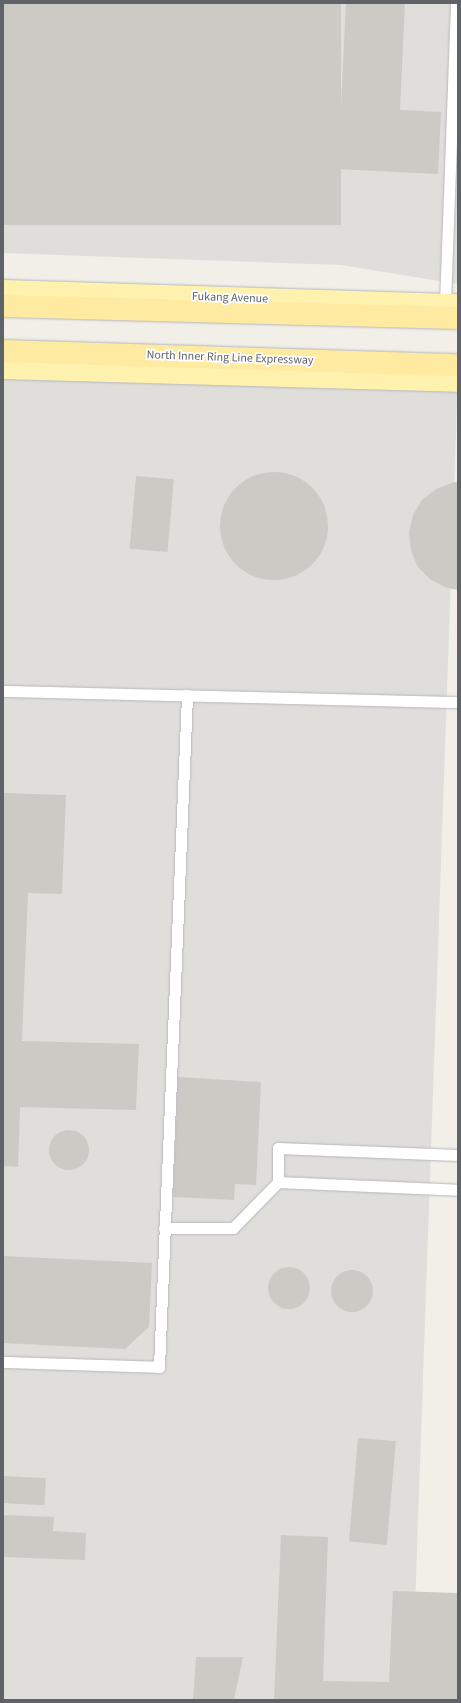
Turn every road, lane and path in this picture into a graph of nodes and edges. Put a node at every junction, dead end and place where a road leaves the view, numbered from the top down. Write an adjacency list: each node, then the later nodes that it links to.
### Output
1 (456, 3): 4 (lane)
2 (3, 291): 4 (main road, Fukang Avenue)
3 (3, 306): 4 (highway)
4 (454, 309)
5 (3, 351): 6 (highway, North Inner Ring Line Expressway)
6 (458, 365)
7 (3, 368): 8 (main road)
8 (458, 381)
9 (3, 691): 10 (lane)
10 (187, 695): 11 (lane); 15 (lane)
11 (458, 702)
12 (458, 1155): 13 (lane)
13 (278, 1182): 14 (lane); 15 (lane)
14 (458, 1190)
15 (164, 1228): 16 (lane)
16 (3, 1362)

